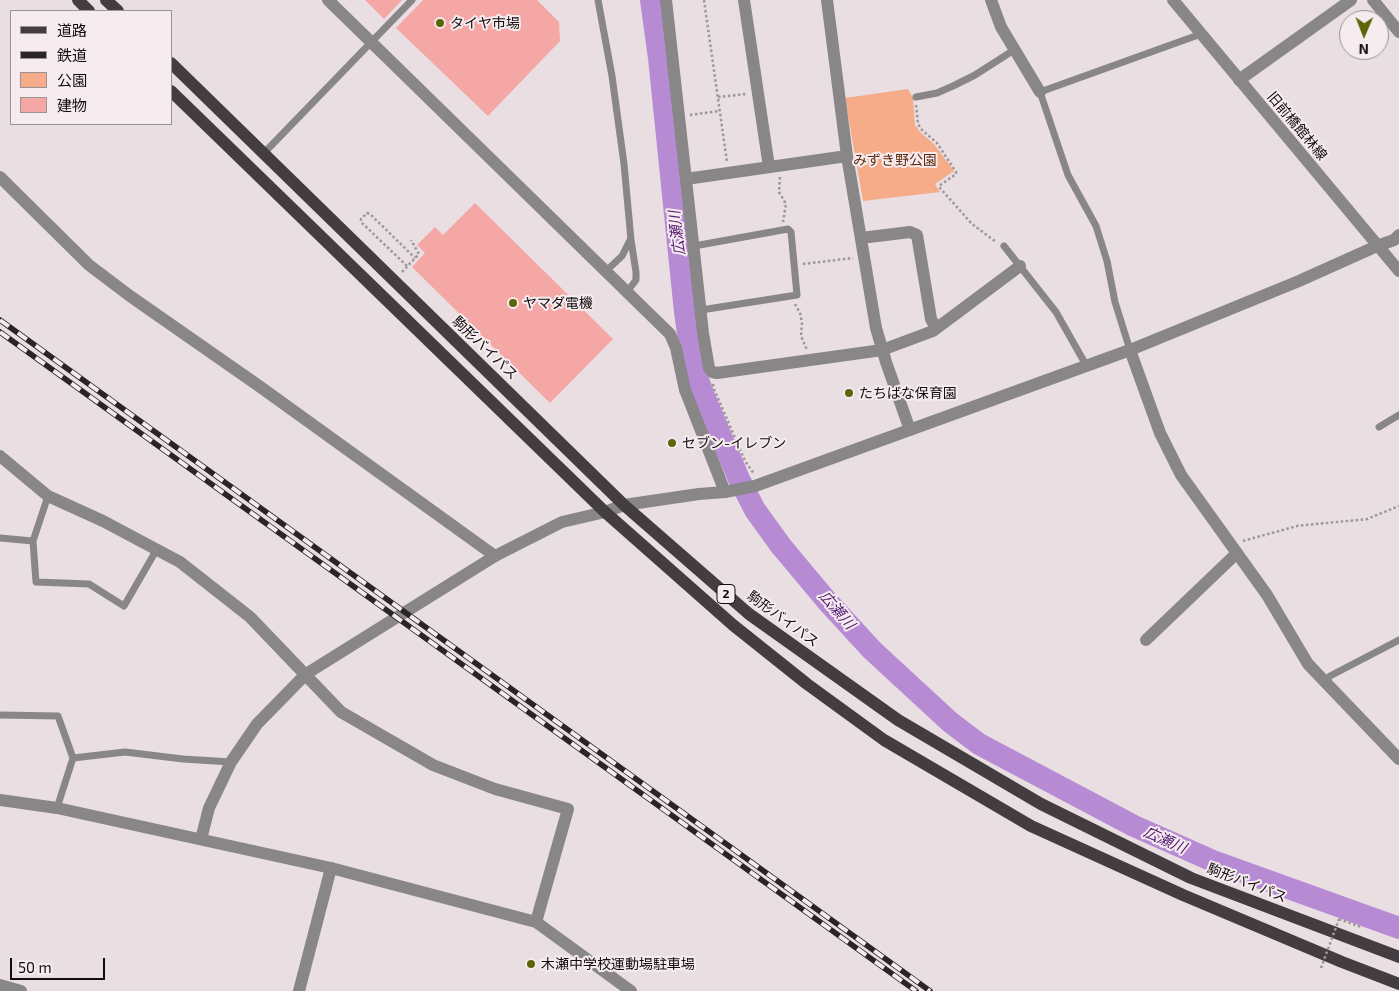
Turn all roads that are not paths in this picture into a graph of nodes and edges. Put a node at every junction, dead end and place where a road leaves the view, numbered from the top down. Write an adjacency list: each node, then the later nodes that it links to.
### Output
1 (78, 0): 13 (main road)
2 (106, 0): 14 (main road)
3 (328, 0): 17 (street)
4 (412, 0): 17 (lane)
5 (598, 0): 33 (lane)
6 (666, 0): 30 (street)
7 (744, 0): 27 (street)
8 (827, 0): 26 (street)
9 (991, 0): 18 (street)
10 (1173, 0): 16 (street, 旧前橋館林線)
11 (1351, 0): 20 (street)
12 (1373, 0): 15 (street)
13 (88, 10)
14 (117, 10)
15 (1399, 32)
16 (1201, 34): 20 (street, 旧前橋館林線); 22 (lane)
17 (371, 42): 25 (lane); 38 (street)
18 (1014, 50): 22 (street); 23 (lane)
19 (172, 64): 24 (main road, 駒形バイパス / 2)
20 (1239, 80): 36 (street, 旧前橋館林線)
21 (172, 92): 53 (main road, 2)
22 (1040, 92): 44 (lane)
23 (916, 97)
24 (237, 127): 25 (main road, 駒形バイパス / 2); 28 (main road)
25 (264, 153): 52 (main road, 駒形バイパス / 2)
26 (846, 156): 27 (street); 32 (street)
27 (769, 167): 30 (street)
28 (276, 176)
29 (0, 177): 58 (street)
30 (686, 179): 34 (street)
31 (1399, 235): 36 (street)
32 (861, 238): 42 (street); 43 (street)
33 (630, 240): 38 (lane); 40 (lane)
34 (694, 246): 41 (street); 41 (lane)
35 (1004, 246): 37 (lane)
36 (1377, 246): 39 (street, 旧前橋館林線); 44 (street)
37 (1020, 266): 42 (street); 45 (lane)
38 (606, 271): 40 (street)
39 (1399, 271)
40 (627, 292): 50 (street)
41 (701, 310): 43 (street)
42 (936, 328): 43 (street)
43 (882, 350): 48 (street)
44 (1130, 350): 45 (street); 57 (street)
45 (1086, 365): 48 (street)
46 (1399, 415): 47 (lane)
47 (1379, 427)
48 (910, 430): 50 (street)
49 (0, 456): 51 (street)
50 (729, 491): 52 (street)
51 (48, 496): 55 (lane); 56 (street)
52 (624, 505): 53 (street); 72 (main road, 駒形バイパス / 2)
53 (606, 512): 58 (street); 73 (main road, 2)
54 (0, 538): 55 (lane)
55 (33, 541): 56 (lane)
56 (157, 549): 61 (street)
57 (1234, 549): 59 (street); 62 (street)
58 (495, 556): 61 (street)
59 (1146, 640)
60 (1399, 640): 62 (lane)
61 (306, 674): 66 (street); 71 (street)
62 (1325, 682): 65 (street)
63 (0, 715): 64 (lane)
64 (72, 758): 66 (lane); 68 (lane)
65 (1399, 759)
66 (231, 762): 69 (street)
67 (0, 800): 68 (street)
68 (57, 808): 69 (street)
69 (201, 839): 70 (street)
70 (331, 868): 71 (street); 76 (street)
71 (536, 922): 77 (street)
72 (1399, 957)
73 (1399, 984)
74 (0, 985): 75 (street)
75 (21, 991)
76 (299, 991)
77 (631, 991)

